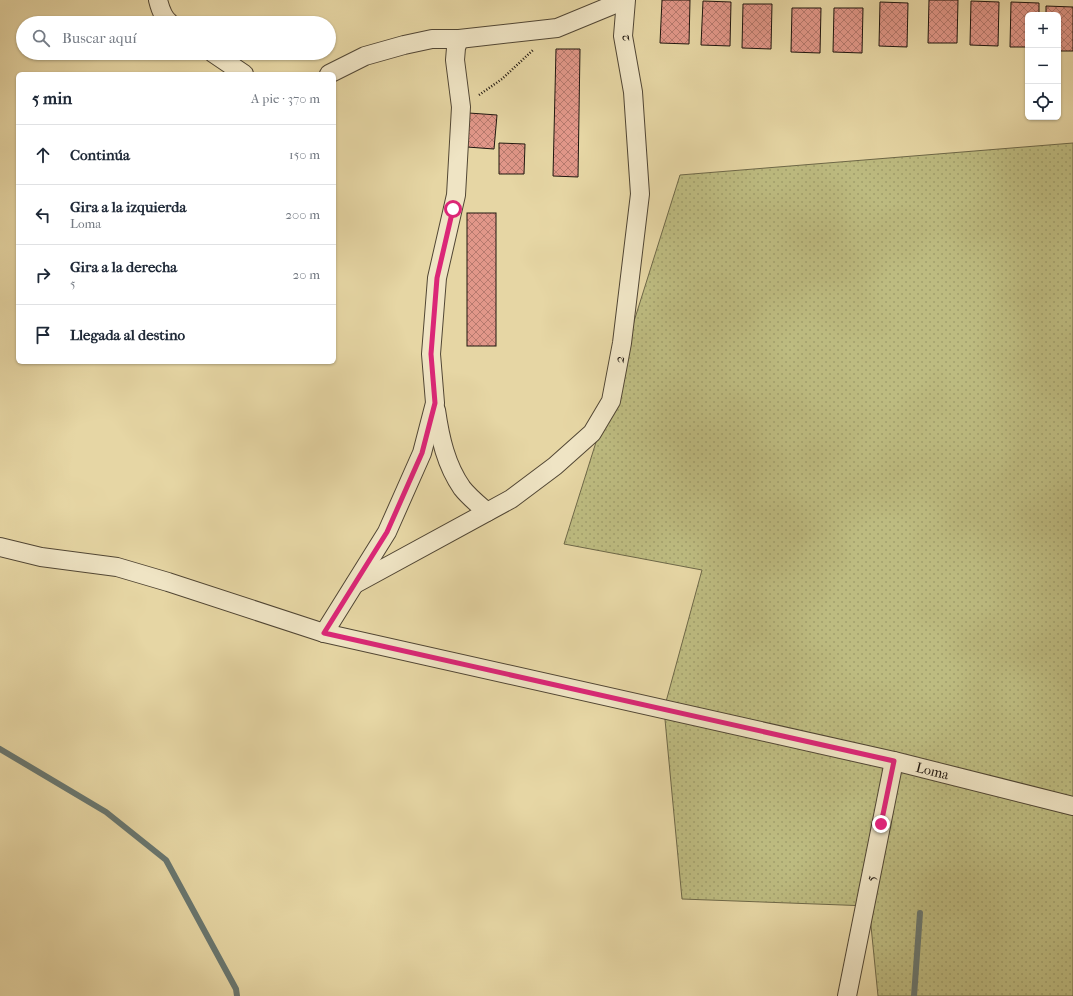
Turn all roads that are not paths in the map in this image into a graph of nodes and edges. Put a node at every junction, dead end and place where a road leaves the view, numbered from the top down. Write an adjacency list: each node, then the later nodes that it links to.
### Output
1 (158, 0): 3 (street)
2 (625, 0): 4 (street); 9 (street, 2)
3 (165, 16)
4 (459, 39): 7 (street); 8 (street)
5 (223, 60): 6 (street)
6 (241, 72)
7 (332, 72)
8 (435, 403): 9 (street); 11 (street)
9 (487, 512): 11 (street, 2)
10 (0, 547): 12 (street, Loma)
11 (355, 584): 12 (street)
12 (324, 633): 13 (street, Loma)
13 (894, 761): 14 (street, Loma); 15 (street, 5)
14 (1073, 806)
15 (846, 996)

